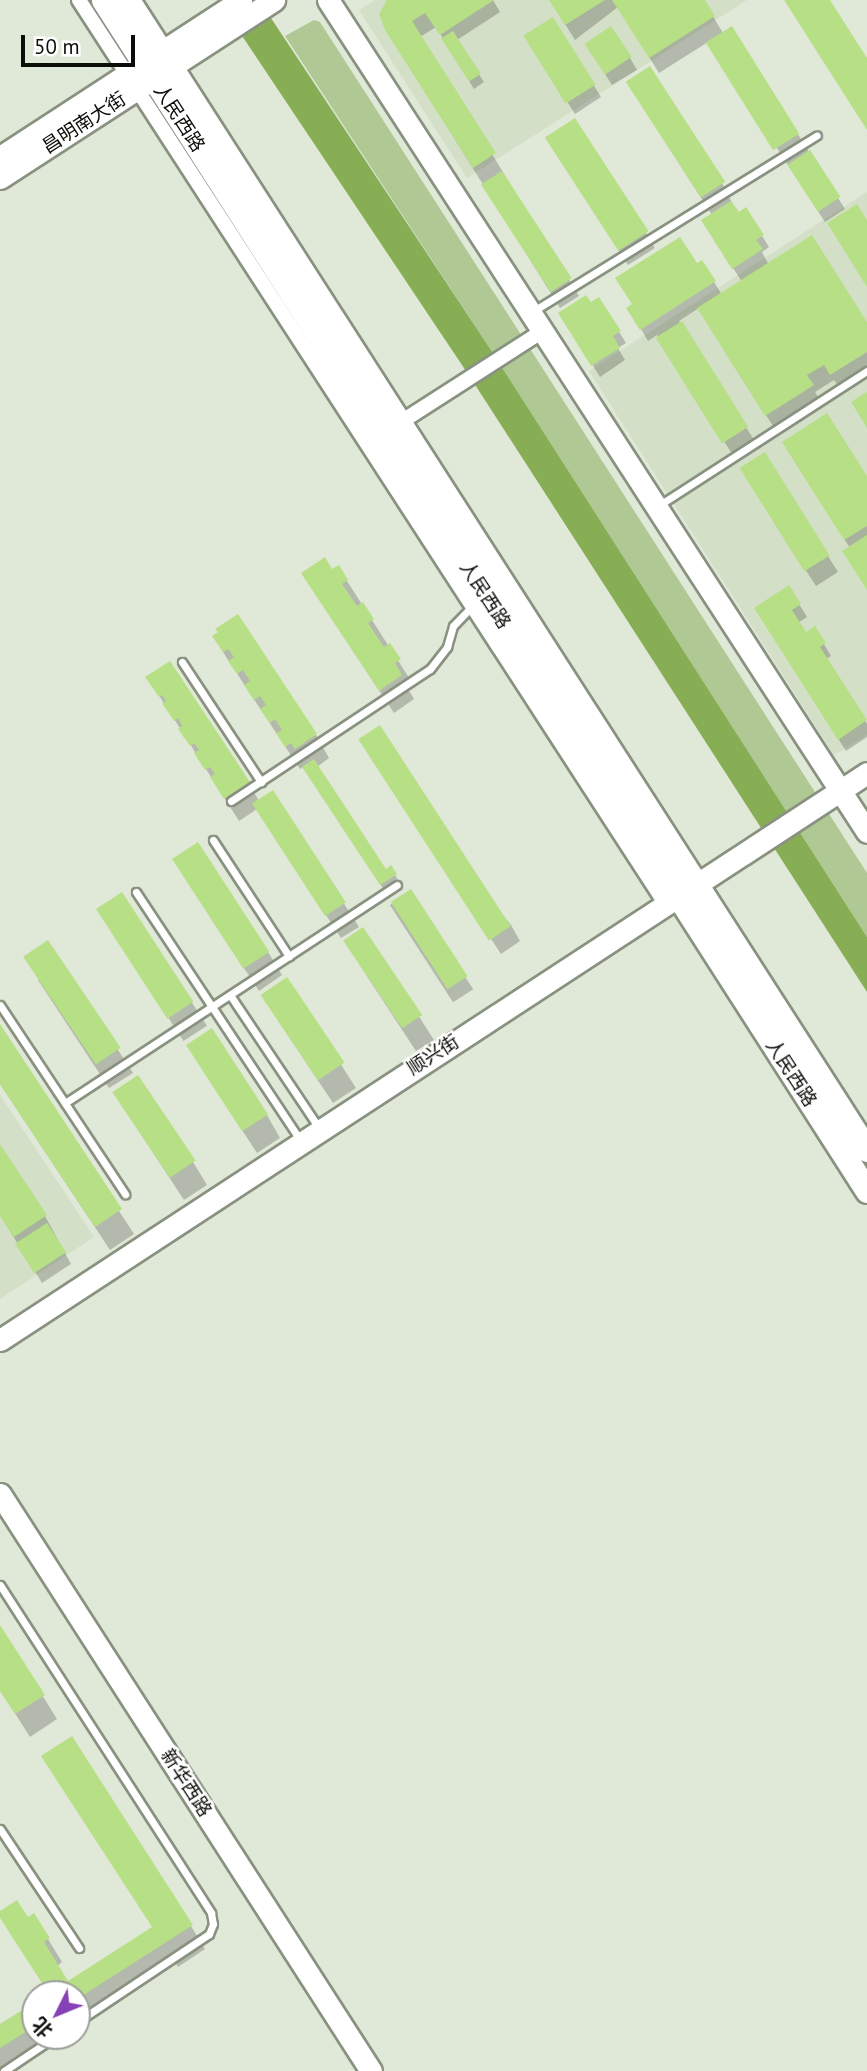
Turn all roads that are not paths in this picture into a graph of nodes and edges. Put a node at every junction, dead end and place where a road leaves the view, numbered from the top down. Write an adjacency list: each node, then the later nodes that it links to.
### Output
1 (79, 0): 8 (street)
2 (103, 0): 8 (main road, 人民西路)
3 (128, 0): 8 (main road, 人民西路)
4 (241, 0): 7 (street, 昌明南大街)
5 (328, 0): 12 (street)
6 (273, 1): 7 (street, 昌明南大街)
7 (221, 23): 8 (street, 昌明南大街)
8 (149, 71): 10 (street, 昌明南大街); 11 (street, 昌明南大街); 15 (main road, 人民西路); 17 (main road, 人民西路)
9 (817, 135): 12 (lane)
10 (0, 157)
11 (0, 178)
12 (531, 312): 13 (street)
13 (543, 331): 15 (street); 16 (street)
14 (867, 371): 16 (lane)
15 (401, 422): 27 (main road, 人民西路)
16 (657, 506): 21 (street)
17 (479, 601): 20 (lane); 27 (main road, 人民西路)
18 (182, 662): 20 (lane)
19 (867, 773): 21 (street, 顺兴街)
20 (261, 782): 22 (lane)
21 (841, 790): 23 (street); 27 (street, 顺兴街)
22 (231, 801)
23 (867, 832)
24 (213, 840): 28 (lane)
25 (397, 885): 28 (lane)
26 (136, 892): 31 (lane)
27 (679, 893): 33 (street, 顺兴街); 35 (main road, 人民西路); 36 (main road, 人民西路)
28 (289, 956): 29 (lane)
29 (230, 995): 31 (lane); 33 (lane)
30 (0, 1005): 32 (lane)
31 (212, 1007): 32 (lane); 34 (lane)
32 (65, 1103): 37 (lane)
33 (320, 1130): 34 (street, 顺兴街)
34 (301, 1142): 38 (street, 顺兴街)
35 (867, 1150)
36 (867, 1191)
37 (125, 1194)
38 (0, 1340)
39 (0, 1494): 46 (street, 新华西路)
40 (0, 1585): 43 (lane)
41 (0, 1829): 42 (lane)
42 (79, 1948)
43 (91, 2013)
44 (35, 2050): 45 (lane)
45 (4, 2071)
46 (371, 2071)

